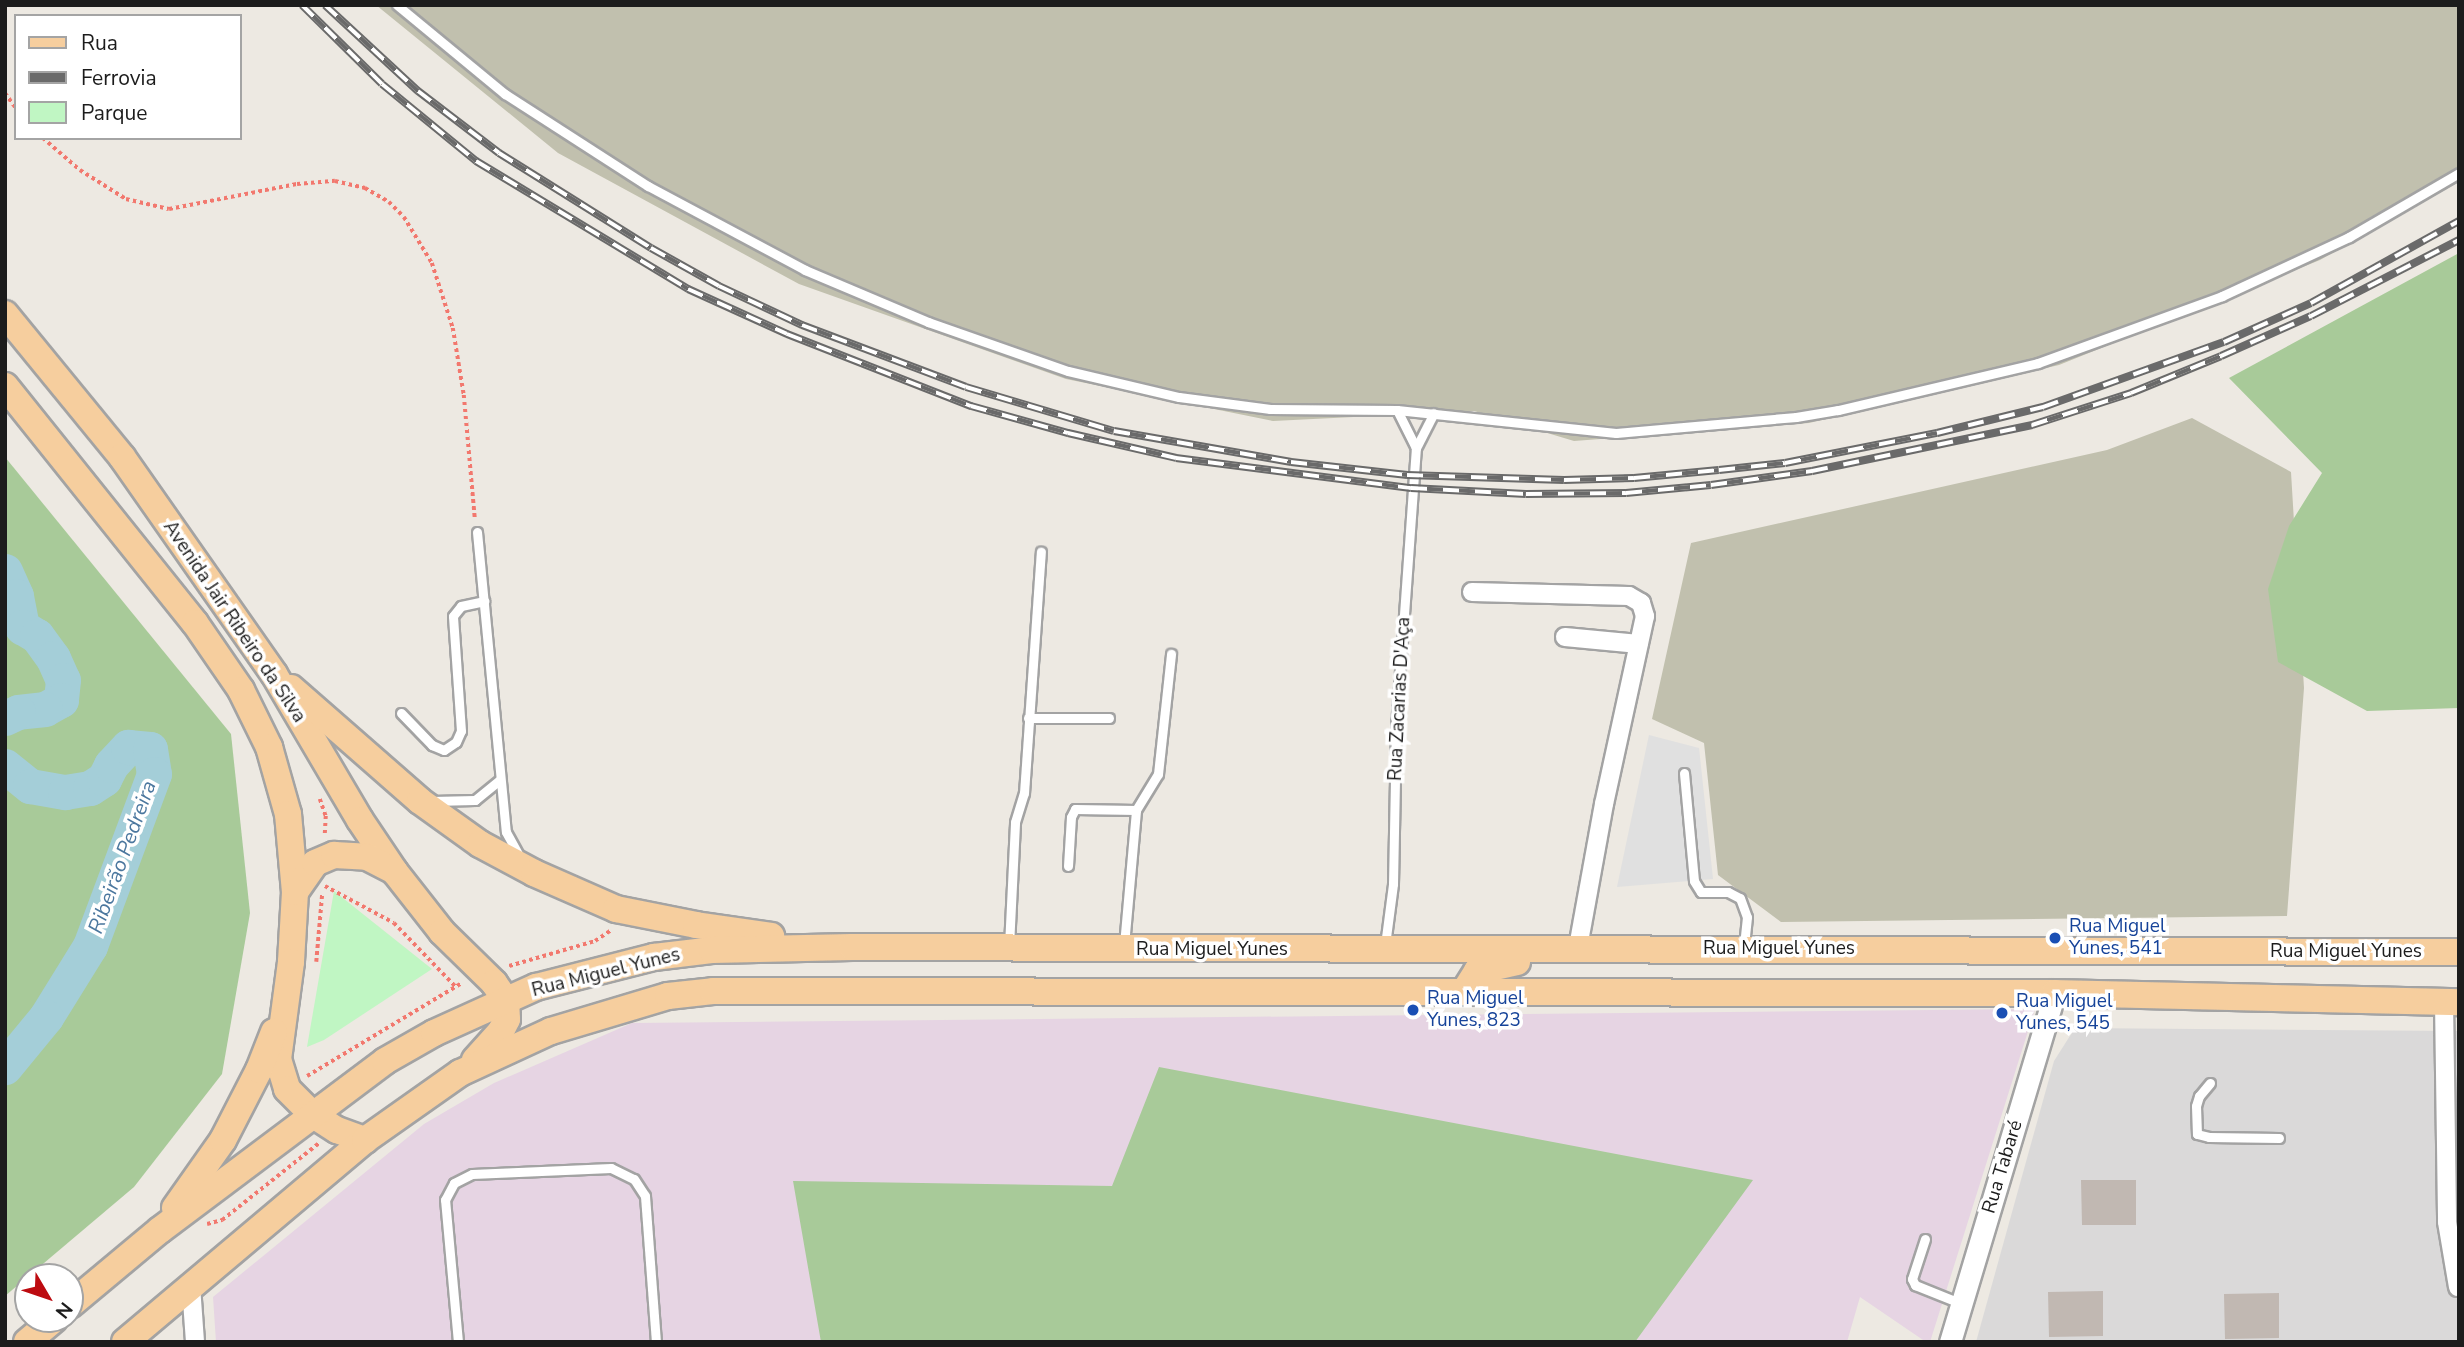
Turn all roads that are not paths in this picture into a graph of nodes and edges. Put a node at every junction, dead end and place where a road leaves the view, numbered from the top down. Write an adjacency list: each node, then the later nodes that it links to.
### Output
1 (397, 5): 5 (lane)
2 (2459, 173): 6 (lane)
3 (5, 314): 15 (main road, Avenida Jair Ribeiro da Silva)
4 (5, 386): 26 (main road, Avenida Jair Ribeiro da Silva)
5 (1396, 410): 6 (lane); 7 (lane)
6 (1434, 413): 7 (lane)
7 (1416, 448): 33 (lane, Rua Zacarias D'Aça)
8 (476, 527): 11 (lane)
9 (1041, 552): 17 (lane)
10 (1472, 592): 13 (street)
11 (484, 601): 16 (lane); 20 (lane)
12 (1565, 637): 13 (street)
13 (1639, 644): 28 (street)
14 (1171, 654): 22 (lane)
15 (274, 674): 21 (main road); 24 (main road, Avenida Jair Ribeiro da Silva)
16 (401, 713)
17 (1028, 718): 18 (lane); 29 (lane)
18 (1109, 718)
19 (1685, 773): 32 (lane)
20 (500, 780): 21 (lane); 25 (lane)
21 (421, 801): 25 (main road)
22 (1136, 810): 23 (lane); 31 (lane)
23 (1068, 866)
24 (395, 872): 26 (main road); 38 (main road, Avenida Jair Ribeiro da Silva)
25 (534, 873): 27 (main road)
26 (295, 892): 40 (main road, Avenida Jair Ribeiro da Silva)
27 (852, 947): 29 (main road, Rua Miguel Yunes); 38 (main road, Rua Miguel Yunes)
28 (1578, 947): 30 (main road, Rua Miguel Yunes); 32 (main road, Rua Miguel Yunes)
29 (1009, 948): 31 (main road, Rua Miguel Yunes)
30 (1542, 948): 33 (main road, Rua Miguel Yunes); 36 (main road)
31 (1123, 949): 33 (main road, Rua Miguel Yunes)
32 (1744, 949): 34 (main road, Rua Miguel Yunes)
33 (1385, 951): 35 (main road)
34 (2459, 952)
35 (1323, 991): 36 (main road, Rua Miguel Yunes); 41 (main road, Rua Miguel Yunes)
36 (1464, 992): 37 (main road, Rua Miguel Yunes)
37 (2055, 993): 39 (main road, Rua Miguel Yunes); 51 (street, Rua Tabaré)
38 (506, 1000): 41 (main road); 43 (main road, Rua Miguel Yunes)
39 (2451, 1002): 49 (street)
40 (283, 1011): 43 (main road, Avenida Jair Ribeiro da Silva); 46 (main road)
41 (460, 1073): 45 (main road, Rua Miguel Yunes)
42 (2210, 1083): 44 (lane)
43 (312, 1114): 45 (main road, Avenida Jair Ribeiro da Silva); 46 (main road, Rua Miguel Yunes)
44 (2279, 1138)
45 (365, 1140): 48 (main road, Rua Miguel Yunes)
46 (160, 1230): 50 (main road, Rua Miguel Yunes)
47 (1925, 1239): 51 (lane)
48 (191, 1286): 52 (main road, Rua Miguel Yunes); 53 (street)
49 (2458, 1287)
50 (84, 1293)
51 (1962, 1304): 56 (street, Rua Tabaré)
52 (125, 1342)
53 (195, 1342)
54 (458, 1342): 55 (lane)
55 (656, 1342)
56 (1950, 1342)

